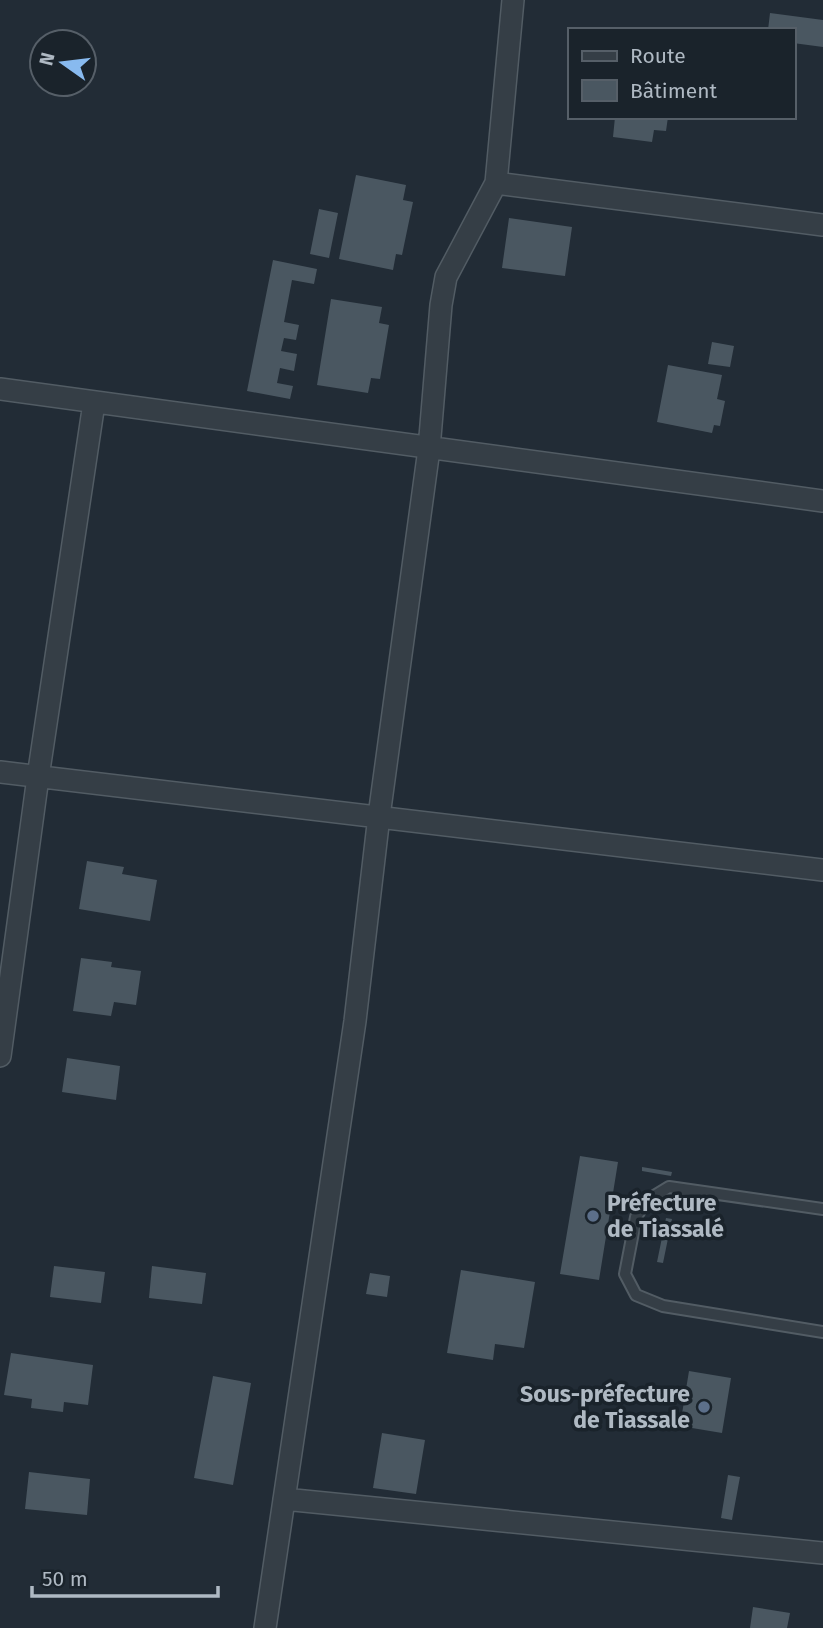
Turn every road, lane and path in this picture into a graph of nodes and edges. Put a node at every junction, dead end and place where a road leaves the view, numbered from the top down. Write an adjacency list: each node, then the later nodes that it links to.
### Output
1 (513, 0): 2 (street)
2 (496, 183): 3 (street); 6 (street)
3 (823, 225)
4 (0, 389): 5 (street)
5 (94, 403): 6 (street); 9 (street)
6 (429, 449): 7 (street); 10 (street)
7 (823, 501)
8 (0, 772): 9 (street)
9 (38, 777): 10 (street); 12 (street)
10 (379, 816): 11 (street); 15 (street)
11 (823, 870)
12 (0, 1056)
13 (823, 1209): 14 (lane)
14 (823, 1332)
15 (284, 1499): 16 (street); 17 (street)
16 (823, 1553)
17 (265, 1628)

